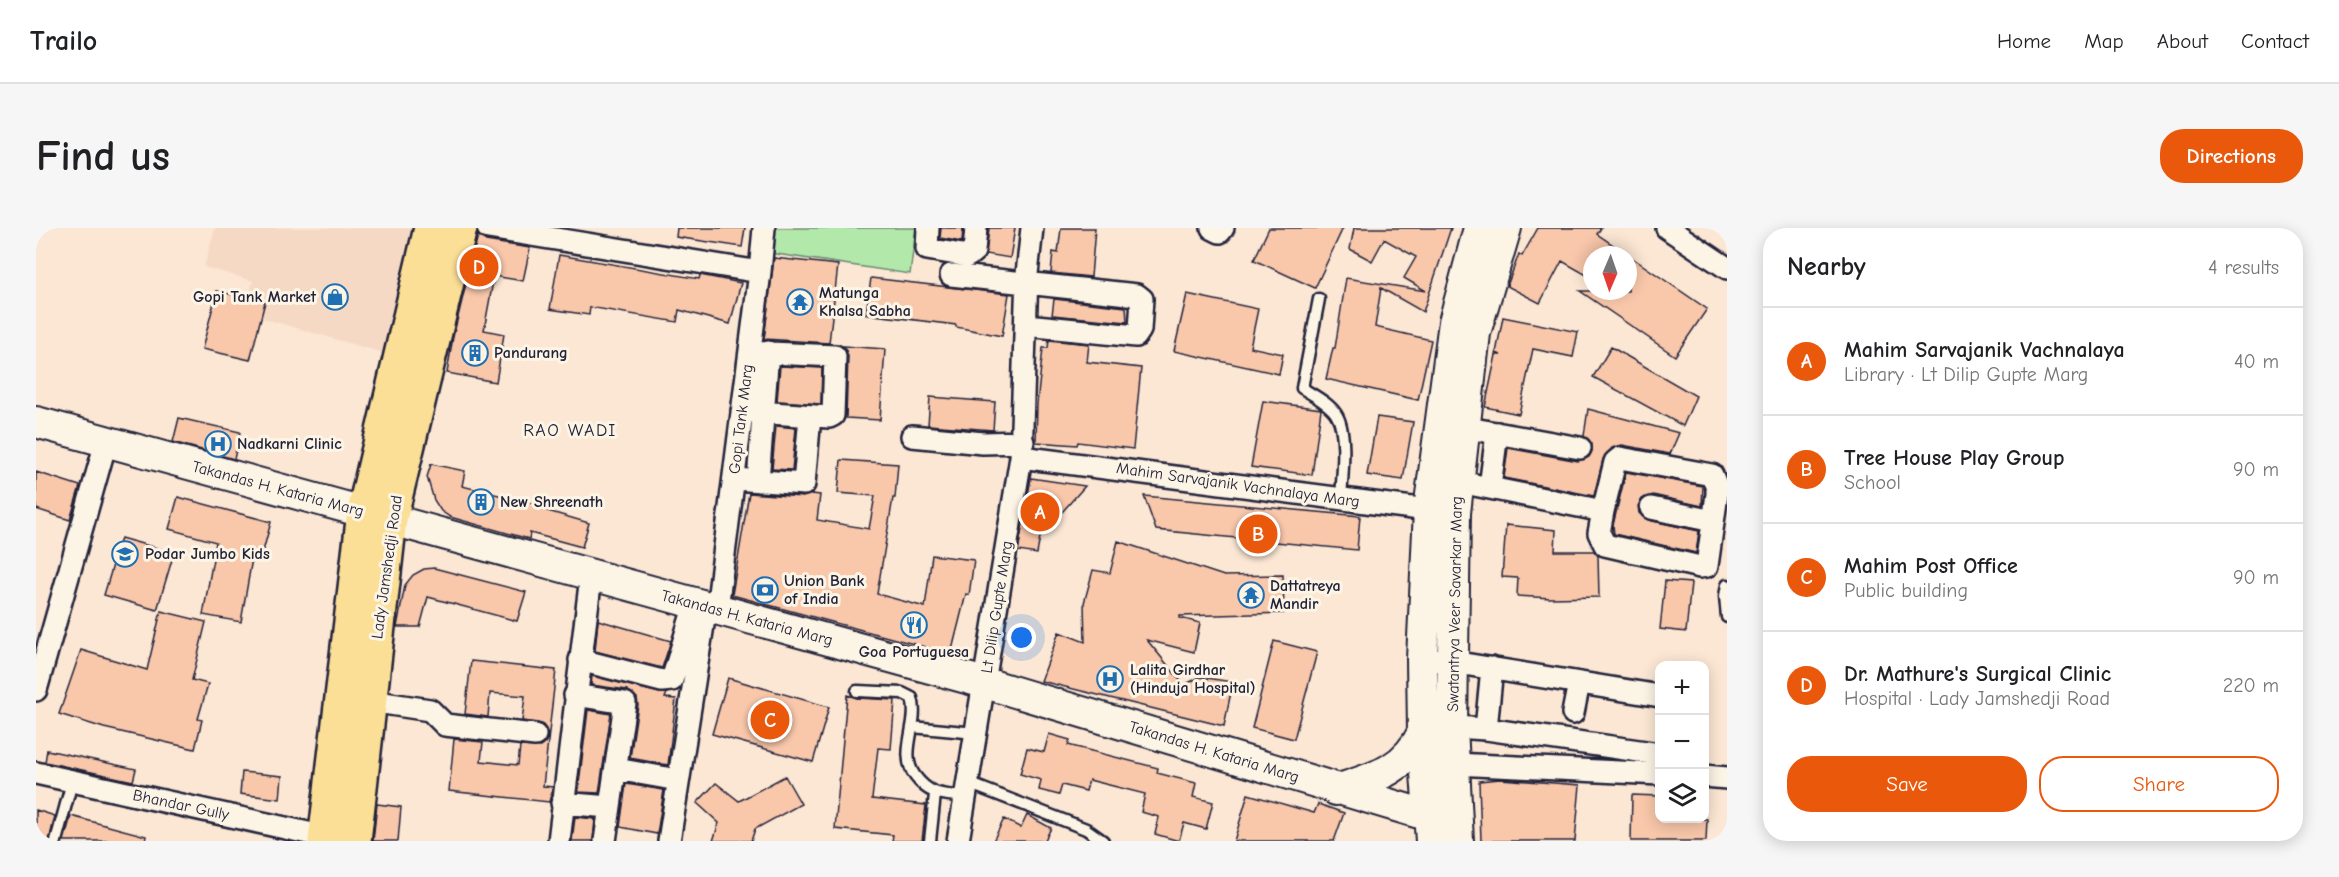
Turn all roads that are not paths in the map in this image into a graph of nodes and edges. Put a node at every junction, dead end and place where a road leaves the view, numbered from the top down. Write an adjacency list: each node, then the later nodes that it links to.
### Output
1 (431, 228): 38 (main road, Lady Jamshedji Road)
2 (460, 228): 38 (main road, Lady Jamshedji Road)
3 (488, 228): 14 (street)
4 (764, 228): 14 (street, Gopi Tank Marg)
5 (928, 228): 6 (street)
6 (976, 228)
7 (1032, 228): 16 (street, Lt Dilip Gupte Marg)
8 (1212, 228): 9 (street)
9 (1223, 228)
10 (1479, 228): 24 (main road, Swatantrya Veer Savarkar Marg)
11 (1506, 228): 24 (main road, Swatantrya Veer Savarkar Marg)
12 (1667, 228): 13 (street)
13 (1727, 268)
14 (760, 272): 19 (street, Gopi Tank Marg)
15 (951, 274): 16 (street)
16 (1033, 284): 18 (street, Lt Dilip Gupte Marg); 18 (street)
17 (1319, 299): 34 (lane)
18 (1032, 326): 29 (street, Lt Dilip Gupte Marg)
19 (759, 352): 20 (street, Gopi Tank Marg); 21 (street); 22 (street)
20 (742, 411): 21 (street); 30 (street, Gopi Tank Marg)
21 (763, 413): 22 (street); 32 (street)
22 (810, 416): 32 (street)
23 (36, 422): 27 (main road, Takandas H. Kataria Marg)
24 (1453, 426): 25 (street); 31 (main road, Swatantrya Veer Savarkar Marg)
25 (1497, 433): 28 (street); 33 (street)
26 (912, 436): 29 (street, Mahim Sarvajanik Vachnalaya Marg)
27 (106, 442): 38 (main road, Takandas H. Kataria Marg); 51 (street)
28 (1581, 448)
29 (1022, 449): 34 (street, Mahim Sarvajanik Vachnalaya Marg); 49 (street, Lt Dilip Gupte Marg)
30 (734, 479): 32 (street); 42 (street, Gopi Tank Marg)
31 (1446, 479): 33 (street); 37 (main road, Swatantrya Veer Savarkar Marg)
32 (758, 481)
33 (1490, 487): 36 (street)
34 (1341, 499): 37 (street, Mahim Sarvajanik Vachnalaya Marg)
35 (1650, 508): 39 (street)
36 (1603, 511): 39 (street); 39 (street)
37 (1442, 512): 44 (main road, Swatantrya Veer Savarkar Marg); 46 (main road, Swatantrya Veer Savarkar Marg)
38 (377, 516): 40 (main road, Takandas H. Kataria Marg); 55 (main road, Lady Jamshedji Road); 79 (main road, Lady Jamshedji Road)
39 (1713, 521)
40 (591, 576): 42 (main road, Takandas H. Kataria Marg); 45 (street)
41 (1727, 585): 43 (lane)
42 (706, 606): 48 (street); 49 (main road, Takandas H. Kataria Marg); 83 (street)
43 (1727, 617)
44 (1422, 659): 46 (street); 60 (main road, Swatantrya Veer Savarkar Marg)
45 (580, 660): 48 (street); 53 (street)
46 (1452, 662): 47 (street); 59 (main road, Swatantrya Veer Savarkar Marg)
47 (1492, 668): 50 (street); 61 (street)
48 (630, 672): 56 (street)
49 (985, 682): 62 (street, Lt Dilip Gupte Marg); 74 (main road, Takandas H. Kataria Marg)
50 (1579, 683): 54 (street); 57 (street)
51 (36, 690)
52 (857, 691): 58 (lane)
53 (575, 695): 56 (street); 76 (street)
54 (1655, 695)
55 (370, 701): 63 (street); 79 (main road, Lady Jamshedji Road)
56 (625, 703): 66 (street)
57 (1573, 713)
58 (912, 727): 62 (lane); 75 (lane)
59 (1452, 727): 60 (street); 61 (street); 65 (main road, Swatantrya Veer Savarkar Marg)
60 (1422, 729): 74 (main road); 78 (main road, Swatantrya Veer Savarkar Marg)
61 (1486, 729): 64 (street)
62 (976, 734): 73 (street, Lt Dilip Gupte Marg)
63 (535, 735)
64 (1655, 753)
65 (1454, 764): 68 (street); 78 (main road, Swatantrya Veer Savarkar Marg)
66 (616, 769): 70 (street); 77 (street)
67 (36, 773): 72 (street, Bhandar Gully)
68 (1655, 774)
69 (1709, 776): 71 (street)
70 (667, 778)
71 (1727, 778)
72 (72, 782): 79 (street, Bhandar Gully); 80 (lane)
73 (966, 790): 75 (lane); 85 (street, Lt Dilip Gupte Marg); 86 (lane)
74 (1336, 790): 78 (main road, Takandas H. Kataria Marg)
75 (935, 794): 84 (lane)
76 (562, 803): 77 (street); 81 (street)
77 (609, 807): 82 (street)
78 (1443, 828)
79 (335, 840)
80 (56, 841)
81 (559, 841)
82 (605, 841)
83 (669, 841)
84 (930, 841)
85 (958, 841)
86 (1104, 841)

